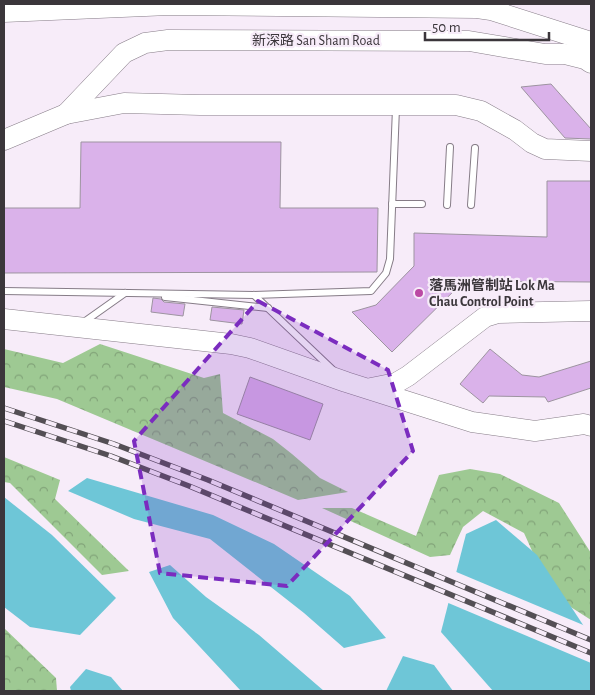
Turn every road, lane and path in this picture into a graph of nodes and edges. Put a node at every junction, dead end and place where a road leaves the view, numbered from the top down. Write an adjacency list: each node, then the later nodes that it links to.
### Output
1 (4, 12): 2 (main road)
2 (591, 42)
3 (591, 63): 5 (main road, 新深路 San Sham Road)
4 (396, 105): 5 (main road, 新深路 San Sham Road); 9 (main road, 新深路 San Sham Road); 10 (lane)
5 (66, 114): 6 (main road, 新深路 San Sham Road)
6 (4, 140)
7 (450, 147): 12 (lane)
8 (475, 148): 13 (lane)
9 (591, 151)
10 (392, 204): 11 (lane); 16 (lane)
11 (422, 204)
12 (446, 204)
13 (471, 205)
14 (4, 291): 15 (lane)
15 (126, 293): 16 (lane); 17 (lane); 20 (lane)
16 (254, 295): 17 (lane)
17 (268, 308): 21 (lane)
18 (591, 312): 22 (main road)
19 (4, 319): 20 (main road)
20 (77, 327): 21 (main road)
21 (346, 382): 22 (main road)
22 (369, 388): 23 (main road)
23 (589, 423)

